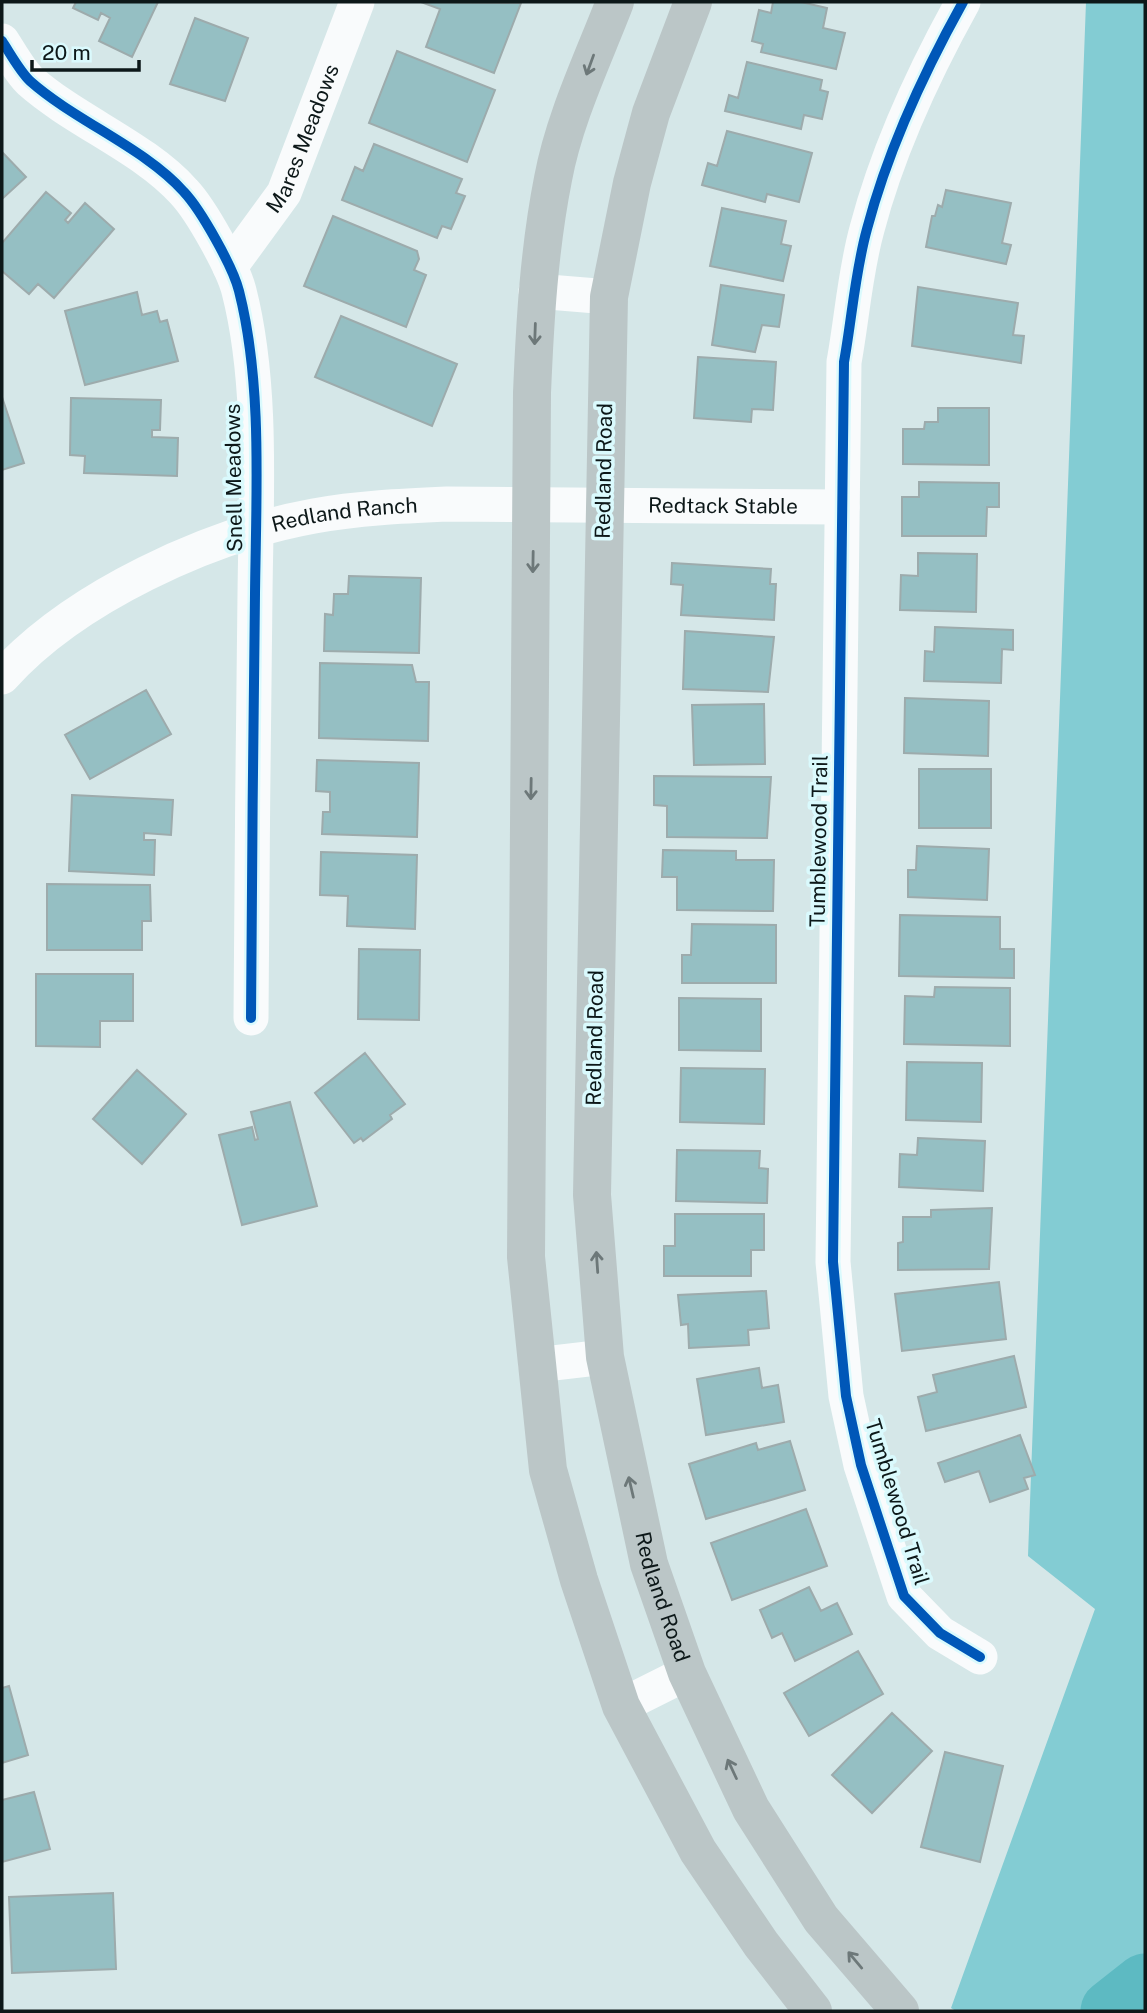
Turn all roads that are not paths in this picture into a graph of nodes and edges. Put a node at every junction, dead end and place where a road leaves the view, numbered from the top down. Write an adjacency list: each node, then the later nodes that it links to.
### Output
1 (357, 2): 6 (street, Mares Meadows)
2 (615, 2): 7 (main road, one-way to 7)
3 (693, 2): 8 (main road, Redland Road)
4 (964, 2): 11 (street, Tumblewood Trail)
5 (2, 41): 6 (street, Snell Meadows)
6 (230, 267): 12 (street, Snell Meadows)
7 (536, 291): 8 (street); 9 (main road, one-way to 9)
8 (609, 297): 10 (main road, Redland Road)
9 (534, 505): 10 (street, Redland Ranch); 12 (street, Redland Ranch); 16 (main road, one-way to 16)
10 (604, 505): 11 (street, Redtack Stable); 15 (main road, Redland Road, one-way to 10)
11 (842, 507): 17 (street, Tumblewood Trail)
12 (255, 531): 13 (street, Redland Ranch); 14 (street, Snell Meadows)
13 (4, 668)
14 (251, 1018)
15 (605, 1357): 16 (street); 18 (main road, Redland Road, one-way to 15)
16 (536, 1365): 19 (main road)
17 (980, 1657)
18 (687, 1673): 19 (street); 21 (main road, Redland Road, one-way to 18)
19 (621, 1706): 20 (main road)
20 (813, 2011)
21 (900, 2011)

